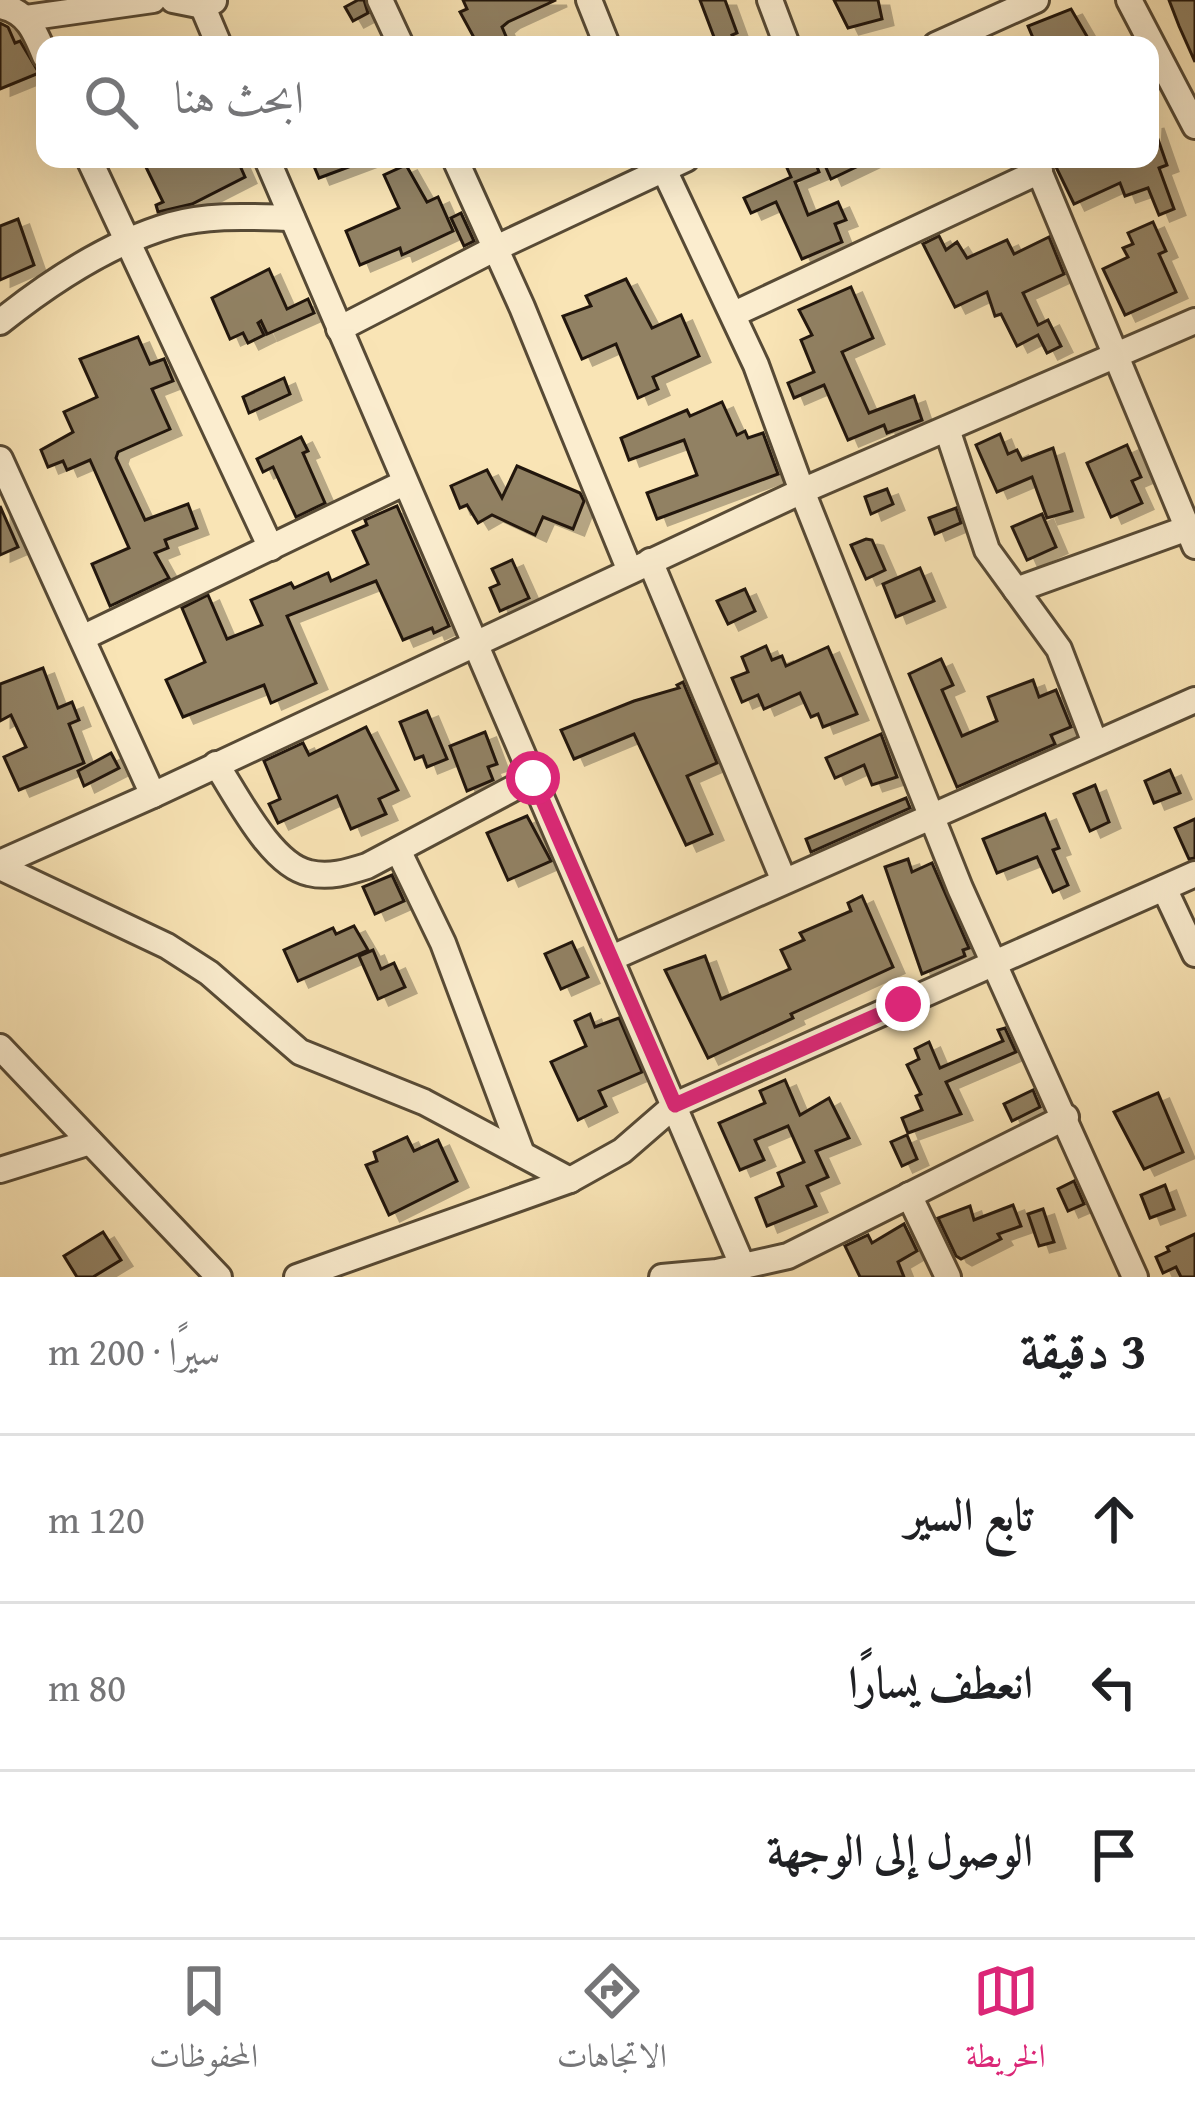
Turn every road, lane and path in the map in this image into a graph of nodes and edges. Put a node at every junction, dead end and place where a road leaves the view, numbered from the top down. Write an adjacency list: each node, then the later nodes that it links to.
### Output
1 (153, 0): 10 (street)
2 (173, 0): 8 (street)
3 (380, 0): 12 (street)
4 (589, 0): 13 (street)
5 (770, 0): 14 (street)
6 (1036, 0): 15 (street)
7 (1129, 0): 16 (street)
8 (206, 2): 11 (street)
9 (0, 6): 10 (street)
10 (26, 19): 17 (street)
11 (216, 36)
12 (397, 36)
13 (603, 36)
14 (784, 36)
15 (977, 36)
16 (1148, 36)
17 (36, 38)
18 (1159, 57): 19 (street)
19 (1195, 126)
20 (93, 168): 28 (street)
21 (271, 168): 27 (street)
22 (458, 168): 29 (street)
23 (657, 168): 29 (street)
24 (672, 168): 30 (street)
25 (1031, 168): 30 (street)
26 (1038, 168): 34 (street)
27 (292, 218): 28 (street); 33 (street)
28 (126, 244): 32 (street); 40 (street)
29 (496, 248): 33 (street); 41 (street)
30 (734, 314): 38 (street)
31 (1195, 321): 34 (street)
32 (0, 322)
33 (339, 328): 37 (street)
34 (1118, 357): 35 (street); 39 (street)
35 (947, 429): 38 (street); 42 (street)
36 (0, 459): 43 (street)
37 (404, 483): 40 (street); 44 (street)
38 (802, 491): 41 (street); 50 (street)
39 (1191, 537): 42 (street)
40 (271, 548): 43 (street)
41 (640, 566): 44 (street); 54 (street)
42 (1016, 590): 46 (street)
43 (82, 638): 49 (street)
44 (472, 644): 47 (street); 48 (street)
45 (1195, 700): 46 (street)
46 (1096, 743): 50 (street)
47 (217, 764): 49 (street); 51 (street)
48 (533, 778): 51 (street); 57 (street)
49 (153, 795): 52 (street)
50 (932, 816): 54 (street); 58 (street)
51 (398, 850): 63 (street)
52 (0, 865): 63 (street)
53 (1195, 874): 55 (street)
54 (784, 881): 57 (street)
55 (1164, 888): 56 (street); 58 (street)
56 (1195, 954)
57 (614, 957): 60 (street)
58 (992, 965): 60 (street); 61 (street)
59 (0, 1047): 62 (street)
60 (675, 1105): 65 (street); 67 (street)
61 (1066, 1117): 66 (street); 73 (street)
62 (90, 1142): 64 (street); 69 (street)
63 (522, 1154): 65 (street)
64 (0, 1170)
65 (570, 1180): 70 (street)
66 (909, 1195): 68 (street); 72 (street)
67 (743, 1267): 68 (street); 71 (street)
68 (793, 1267)
69 (220, 1277)
70 (297, 1277)
71 (662, 1277)
72 (948, 1277)
73 (1135, 1277)

